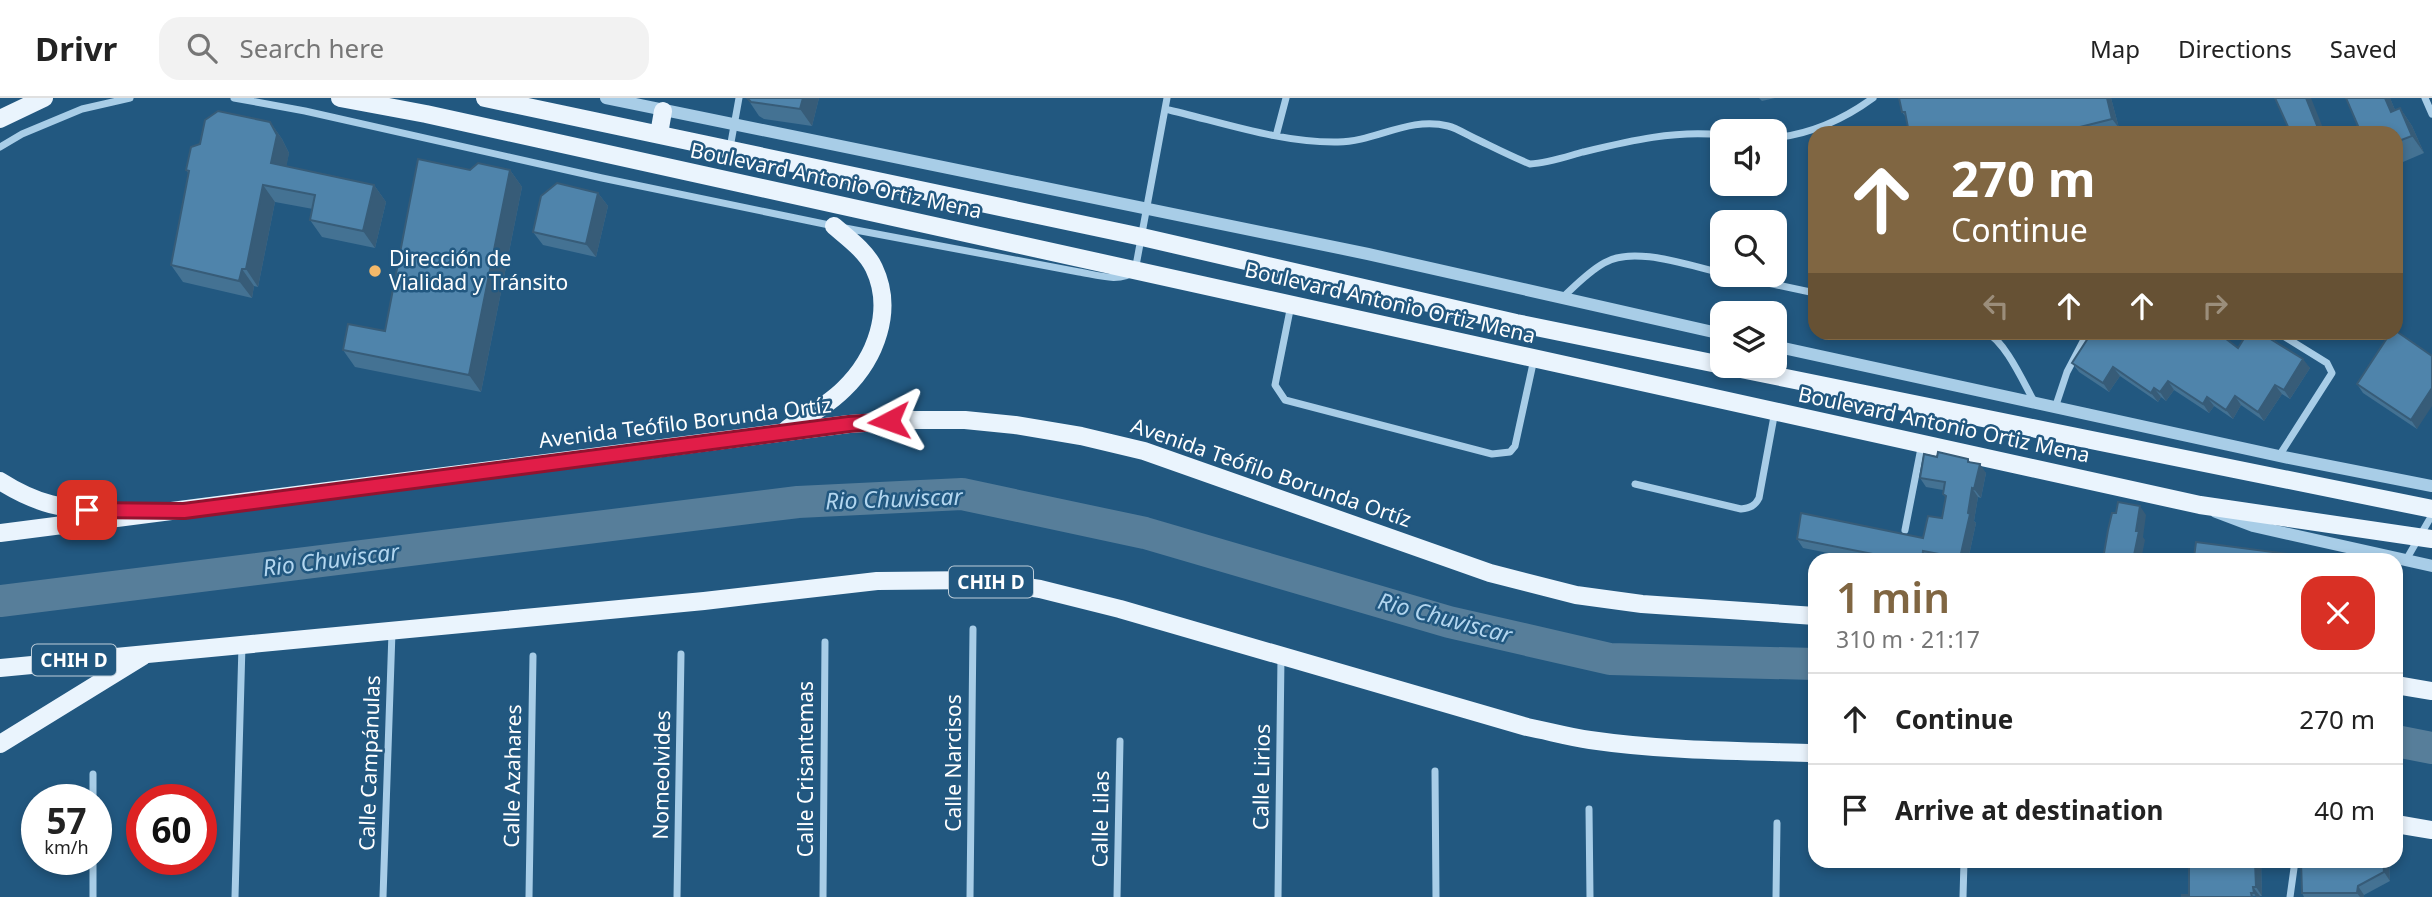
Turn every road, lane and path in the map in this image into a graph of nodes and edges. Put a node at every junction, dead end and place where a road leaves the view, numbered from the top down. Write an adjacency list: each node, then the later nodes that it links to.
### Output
1 (44, 98): 16 (main road)
2 (130, 98): 24 (street)
3 (234, 98): 27 (street)
4 (340, 98): 30 (main road, Boulevard Antonio Ortiz Mena)
5 (485, 98): 12 (main road, Boulevard Antonio Ortiz Mena)
6 (606, 98): 14 (street, Boulevard Antonio Ortiz Mena)
7 (739, 98): 17 (street)
8 (1167, 98): 13 (street)
9 (1286, 98): 22 (street)
10 (1873, 98): 18 (street)
11 (2425, 98): 15 (street)
12 (505, 100): 20 (main road, Boulevard Antonio Ortiz Mena)
13 (1165, 109): 22 (street); 26 (street)
14 (663, 111): 17 (street, Boulevard Antonio Ortiz Mena); 20 (main road)
15 (2432, 114)
16 (0, 119)
17 (735, 125): 25 (street); 26 (street, Boulevard Antonio Ortiz Mena)
18 (1827, 126)
19 (1808, 132): 23 (street)
20 (659, 134): 25 (main road, Boulevard Antonio Ortiz Mena)
21 (1710, 134): 22 (street)
22 (1276, 136)
23 (1787, 136)
24 (0, 147)
25 (730, 149): 28 (main road, Boulevard Antonio Ortiz Mena)
26 (1147, 208): 28 (street); 33 (street, Boulevard Antonio Ortiz Mena)
27 (834, 226): 30 (street); 46 (main road)
28 (1142, 237): 30 (street); 41 (main road, Boulevard Antonio Ortiz Mena)
29 (1710, 270): 33 (street)
30 (1135, 271): 34 (main road, Boulevard Antonio Ortiz Mena)
31 (1787, 287): 32 (street)
32 (1808, 292)
33 (1562, 298): 35 (street, Boulevard Antonio Ortiz Mena)
34 (1291, 304): 40 (main road, Boulevard Antonio Ortiz Mena); 40 (street)
35 (1710, 331)
36 (1996, 340): 43 (street)
37 (2084, 340): 44 (street)
38 (2290, 340): 48 (street)
39 (1787, 349): 43 (street, Boulevard Antonio Ortiz Mena)
40 (1535, 358): 45 (main road, Boulevard Antonio Ortiz Mena)
41 (1710, 362)
42 (1787, 378): 53 (main road, Boulevard Antonio Ortiz Mena)
43 (2035, 404): 44 (street, Boulevard Antonio Ortiz Mena)
44 (2056, 408): 48 (street, Boulevard Antonio Ortiz Mena)
45 (1775, 411): 47 (main road, Boulevard Antonio Ortiz Mena); 50 (street)
46 (780, 433): 54 (main road, Avenida Teófilo Borunda Ortíz); 63 (main road, Avenida Teófilo Borunda Ortíz)
47 (1922, 443): 52 (main road, Boulevard Antonio Ortiz Mena); 56 (street)
48 (2279, 456): 51 (street, Boulevard Antonio Ortiz Mena)
49 (0, 481): 54 (main road)
50 (1635, 484)
51 (2432, 486)
52 (2200, 505): 58 (main road, Boulevard Antonio Ortiz Mena); 59 (street)
53 (2432, 509)
54 (184, 511): 57 (main road, Avenida Teófilo Borunda Ortíz)
55 (2432, 515): 58 (street)
56 (1905, 530)
57 (0, 533)
58 (2425, 538): 61 (street)
59 (2374, 553)
60 (2403, 559): 61 (street)
61 (2406, 560): 62 (street)
62 (2432, 566)
63 (1808, 616)
64 (973, 629): 94 (street, Calle Narcisos)
65 (392, 630): 67 (main road, CHIH D); 71 (main road, CHIH D); 90 (street, Calle Campánulas)
66 (825, 642): 93 (street, Calle Crisantemas)
67 (243, 644): 68 (main road, CHIH D); 89 (street)
68 (149, 653): 72 (main road, CHIH D); 76 (main road)
69 (681, 653): 92 (street, Nomeolvides)
70 (533, 656): 91 (street, Calle Azahares)
71 (1281, 657): 77 (main road, CHIH D); 96 (street, Calle Lirios)
72 (0, 668)
73 (2403, 686): 74 (main road)
74 (2432, 691)
75 (1120, 741): 95 (street, Calle Lilas)
76 (0, 744)
77 (1808, 753)
78 (1435, 771): 97 (street)
79 (93, 774): 80 (street)
80 (93, 784)
81 (1590, 809): 98 (street)
82 (1777, 822): 99 (street)
83 (2403, 825): 84 (main road)
84 (2432, 830)
85 (1964, 868): 100 (street)
86 (2294, 868): 101 (street)
87 (93, 875): 88 (street)
88 (93, 897)
89 (235, 897)
90 (383, 897)
91 (529, 897)
92 (677, 897)
93 (823, 897)
94 (971, 897)
95 (1117, 897)
96 (1278, 897)
97 (1436, 897)
98 (1590, 897)
99 (1776, 897)
100 (1963, 897)
101 (2290, 897)

